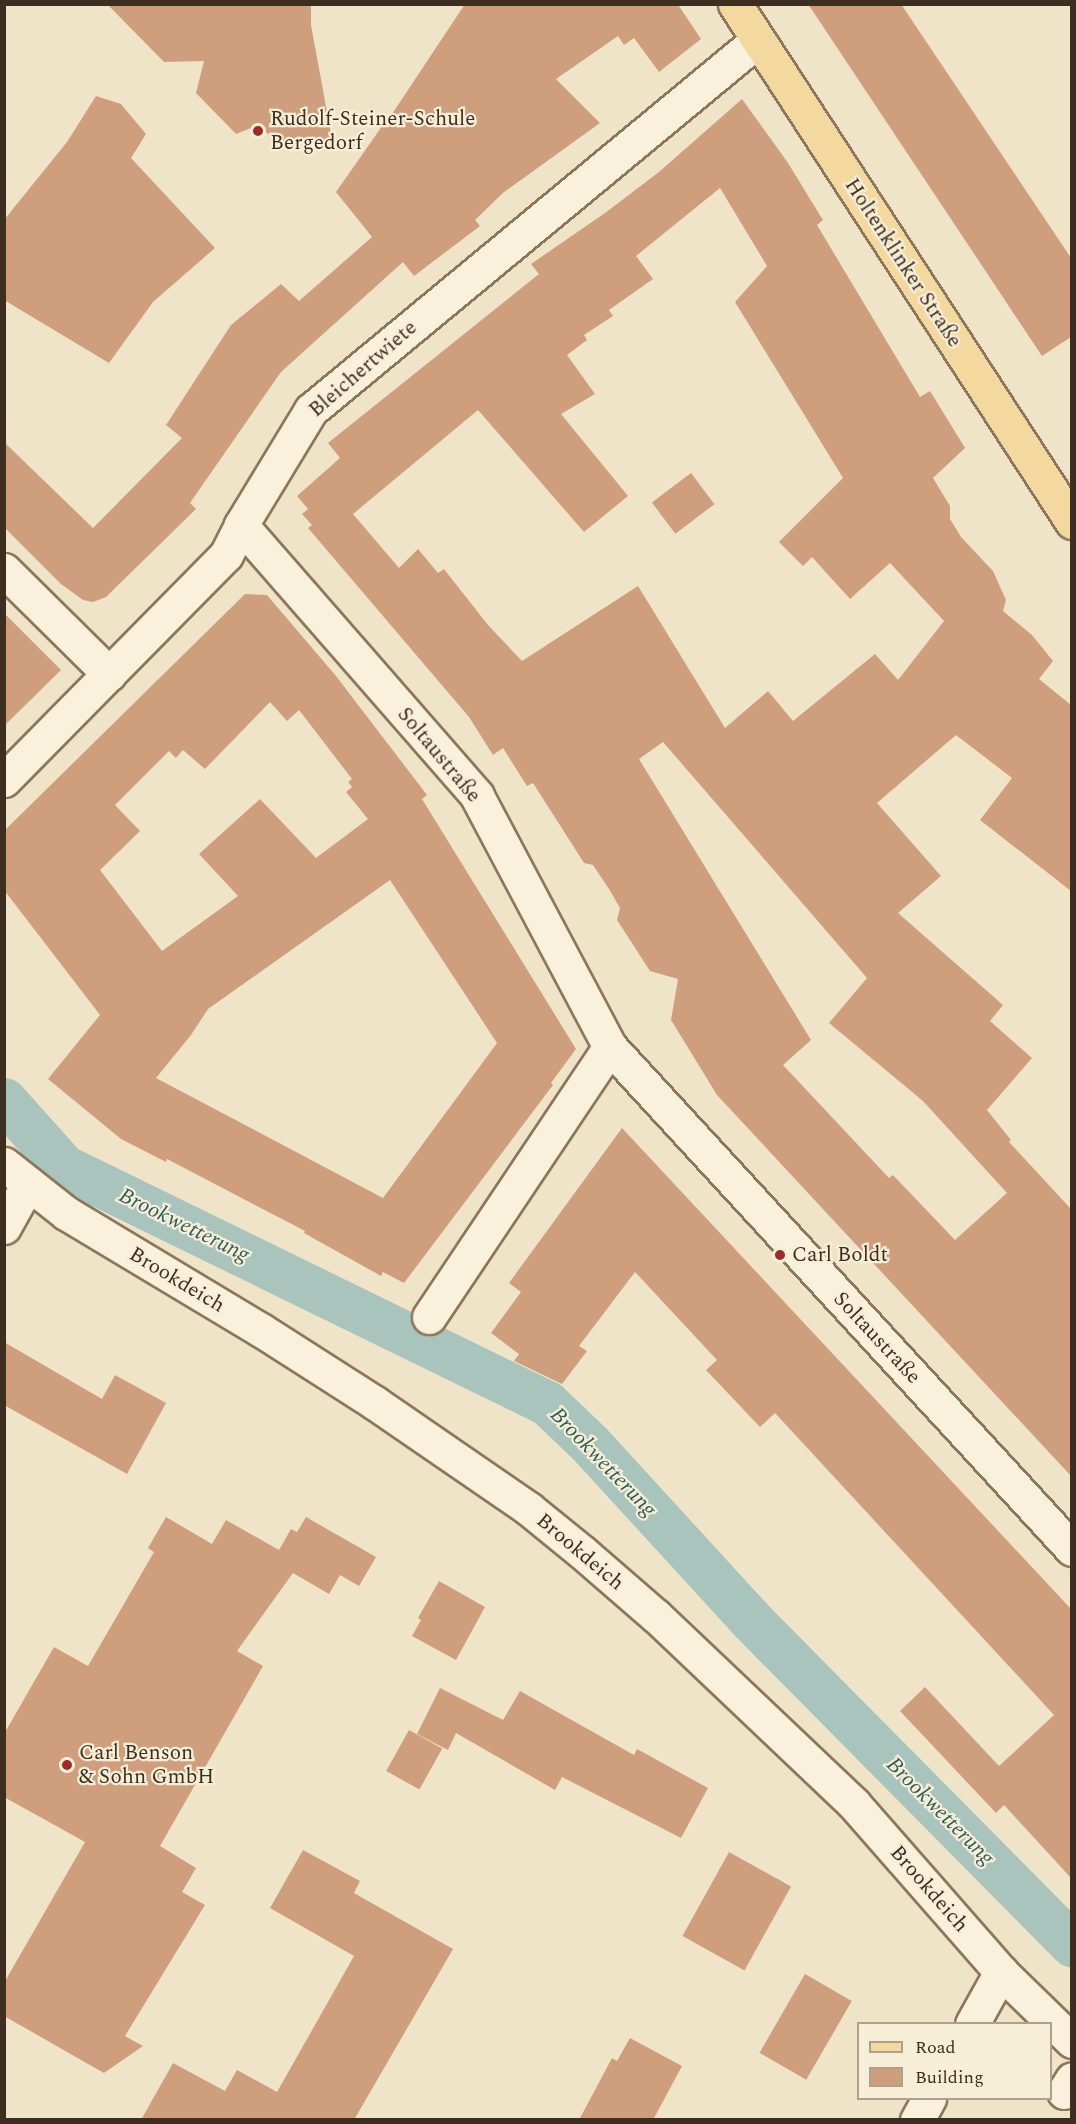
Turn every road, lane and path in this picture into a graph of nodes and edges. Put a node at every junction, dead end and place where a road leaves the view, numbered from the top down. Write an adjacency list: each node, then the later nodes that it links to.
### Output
1 (735, 4): 2 (main road, Holtenklinker Straße)
2 (758, 40): 3 (main road, Holtenklinker Straße); 4 (street, Bleichertwiete)
3 (1071, 522)
4 (241, 525): 6 (street, Bleichertwiete); 8 (street, Soltaustraße)
5 (4, 570): 6 (street)
6 (109, 674): 7 (street, Bleichertwiete)
7 (4, 780)
8 (610, 1047): 11 (street); 12 (street, Soltaustraße)
9 (16, 1174): 10 (street); 13 (street, Brookdeich)
10 (4, 1227)
11 (429, 1317)
12 (1071, 1549)
13 (1001, 1972): 14 (street); 16 (street, Brookdeich)
14 (973, 2022)
15 (1052, 2022): 17 (street, Brookdeich)
16 (1052, 2022)
17 (1071, 2041)
18 (928, 2100): 19 (street)
19 (916, 2120)

